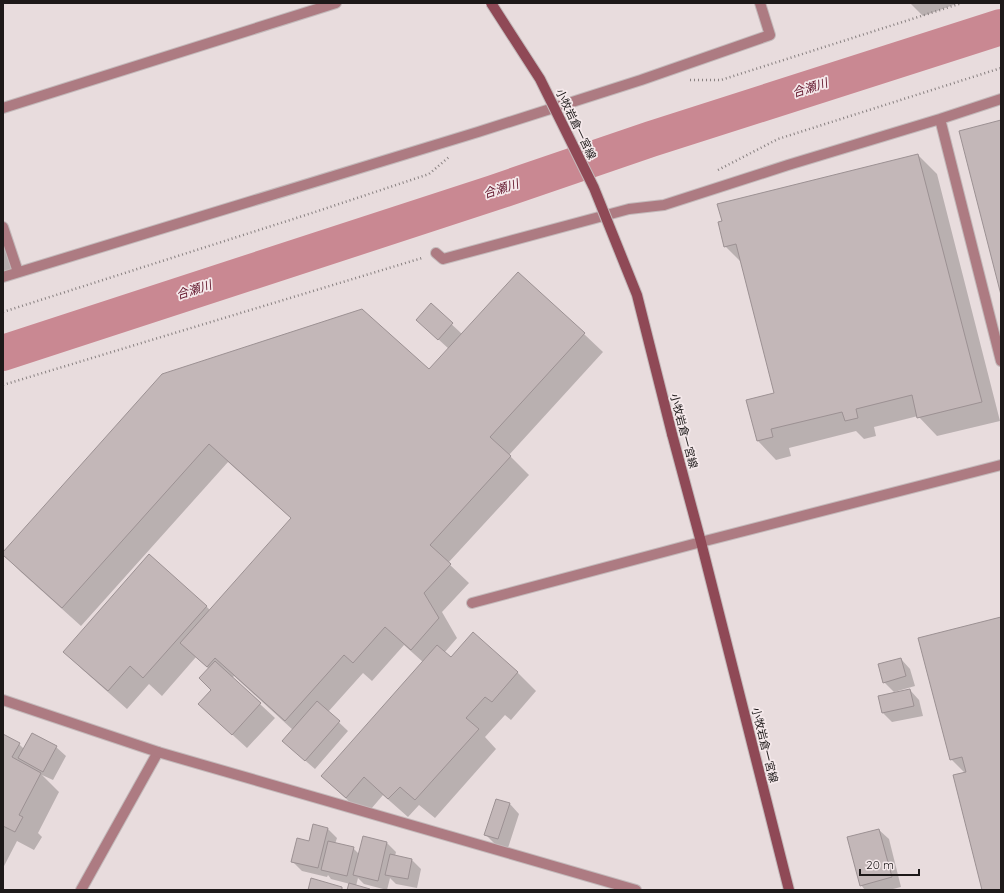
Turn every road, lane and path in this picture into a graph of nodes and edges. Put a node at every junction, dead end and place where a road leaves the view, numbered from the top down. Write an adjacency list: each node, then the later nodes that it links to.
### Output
1 (336, 3): 8 (street)
2 (491, 3): 20 (main road, 小牧岩倉一宮線, bridge)
3 (760, 3): 14 (street)
4 (962, 3): 6 (path)
5 (1001, 68): 11 (path)
6 (689, 80)
7 (1001, 99): 9 (street)
8 (3, 108)
9 (940, 119): 13 (street); 17 (street)
10 (451, 155): 16 (path)
11 (715, 172)
12 (3, 227): 14 (street)
13 (436, 253): 18 (path)
14 (18, 272): 15 (street)
15 (3, 277)
16 (3, 312)
17 (1001, 361)
18 (3, 385)
19 (1001, 465): 20 (street)
20 (701, 542): 21 (street); 26 (main road, 小牧岩倉一宮線)
21 (472, 603)
22 (3, 700): 23 (street)
23 (158, 752): 24 (street); 25 (street)
24 (81, 890)
25 (636, 890)
26 (789, 890)

